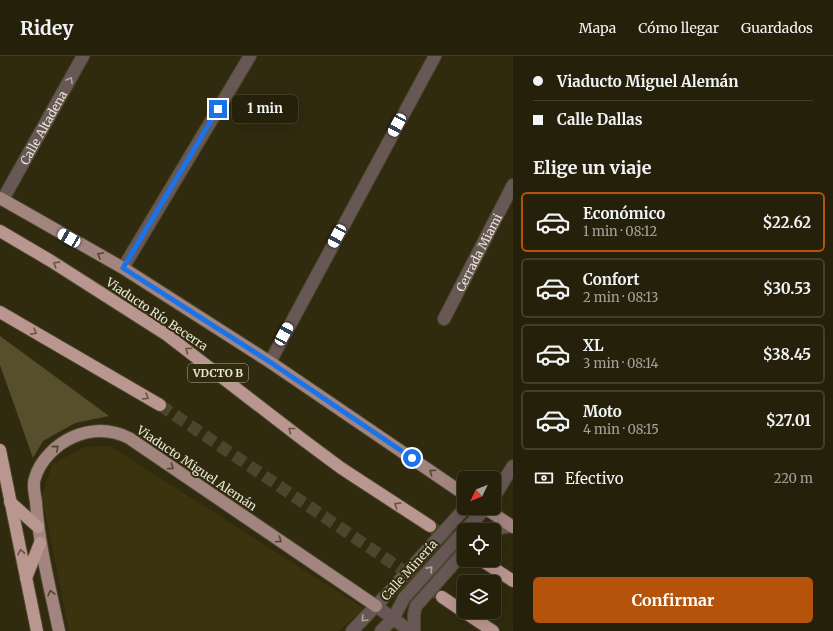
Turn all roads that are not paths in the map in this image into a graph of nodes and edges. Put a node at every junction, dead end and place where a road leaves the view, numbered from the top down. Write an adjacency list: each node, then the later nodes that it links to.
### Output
1 (83, 56): 5 (street, Calle Altadena, one-way to 1)
2 (250, 56): 7 (street)
3 (434, 56): 10 (street)
4 (513, 185): 9 (street, Cerrada Miami)
5 (1, 198): 7 (main road, one-way to 5)
6 (0, 231): 21 (highway, Viaducto Río Becerra / VDCTO B, one-way to 6)
7 (123, 268): 10 (main road)
8 (0, 312): 11 (highway, one-way to 11)
9 (444, 319)
10 (270, 362): 15 (main road, one-way to 10)
11 (160, 405)
12 (0, 450): 16 (highway)
13 (513, 466): 14 (street)
14 (501, 486)
15 (457, 489)
16 (10, 502): 23 (highway); 29 (highway, one-way to 16)
17 (459, 515): 32 (street, Calle Minería, bridge)
18 (479, 515): 20 (street, Calle Minería)
19 (496, 515): 22 (main road)
20 (471, 523)
21 (430, 526)
22 (512, 526): 24 (street)
23 (38, 527): 26 (main road, Viaducto Miguel Alemán); 32 (main road, Viaducto Miguel Alemán, one-way to 32)
24 (501, 528)
25 (457, 539): 34 (street, Calle Minería, one-way to 25, bridge)
26 (40, 543): 29 (highway); 38 (main road, Viaducto Miguel Alemán, one-way to 26)
27 (457, 560): 42 (street, bridge)
28 (492, 567): 30 (highway)
29 (26, 578): 37 (highway)
30 (513, 581)
31 (442, 597): 33 (highway)
32 (376, 606): 34 (street); 39 (street, Calle Minería, one-way to 39)
33 (457, 608)
34 (393, 619): 40 (street, Calle Minería); 41 (street)
35 (471, 619): 43 (highway)
36 (474, 619): 44 (highway)
37 (37, 631)
38 (59, 631)
39 (352, 631)
40 (381, 631)
41 (410, 631)
42 (414, 631)
43 (483, 631)
44 (493, 631)

